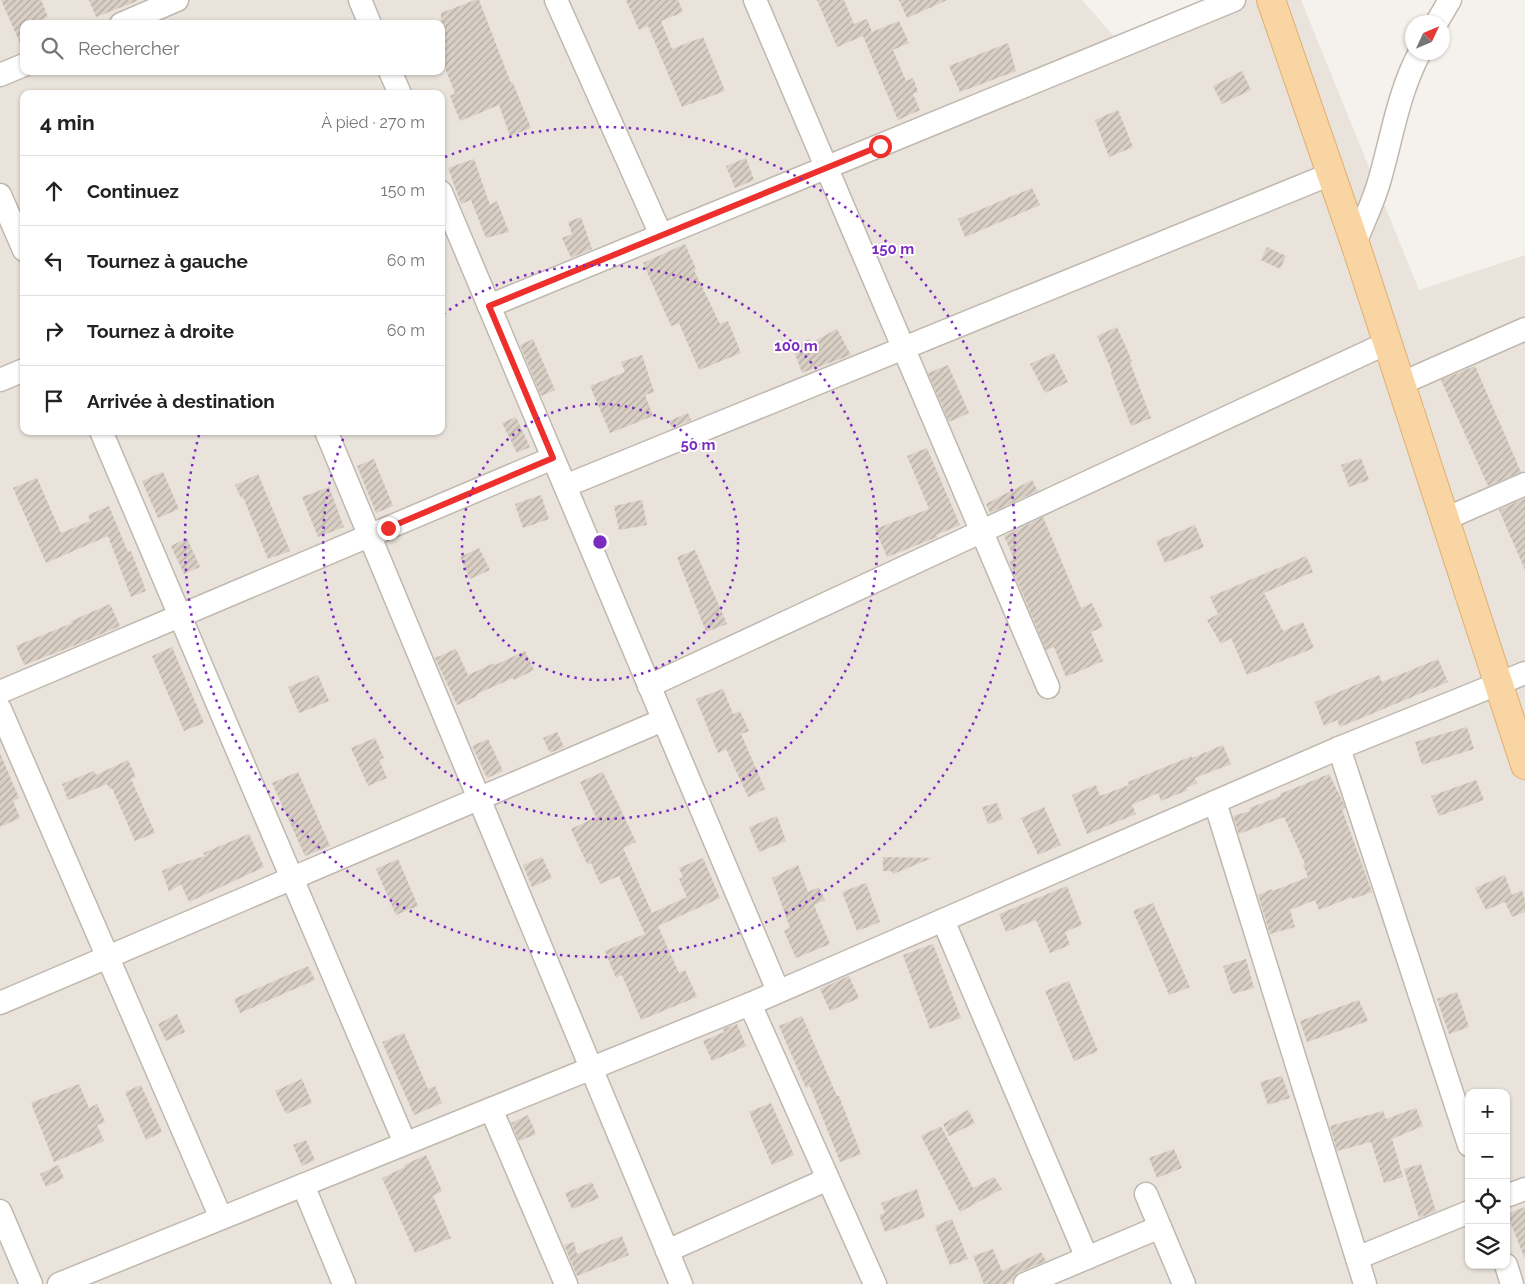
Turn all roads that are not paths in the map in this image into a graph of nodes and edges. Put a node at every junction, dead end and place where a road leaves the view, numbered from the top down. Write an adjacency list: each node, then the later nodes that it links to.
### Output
1 (177, 0): 9 (street)
2 (360, 0): 10 (street)
3 (556, 0): 20 (street)
4 (756, 0): 16 (street)
5 (1234, 0): 16 (street)
6 (1271, 0): 17 (main road)
7 (1450, 0): 8 (street)
8 (1441, 15)
9 (130, 20)
10 (368, 20)
11 (1416, 60): 22 (street)
12 (20, 67): 13 (street)
13 (0, 75)
14 (392, 75): 15 (street)
15 (398, 90)
16 (827, 168): 20 (street); 26 (street)
17 (1331, 174): 22 (main road); 26 (street)
18 (0, 195): 21 (street)
19 (445, 202): 23 (street)
20 (661, 236): 23 (street)
21 (20, 241)
22 (1355, 244): 25 (main road)
23 (489, 306): 32 (street)
24 (1525, 329): 29 (street)
25 (1387, 343): 29 (main road); 36 (street)
26 (903, 348): 34 (street); 36 (street)
27 (20, 372): 28 (street)
28 (0, 380)
29 (1400, 384): 35 (main road)
30 (103, 435): 38 (street)
31 (328, 435): 37 (street)
32 (553, 458): 34 (street); 37 (street)
33 (1525, 484): 35 (street)
34 (565, 486): 41 (street)
35 (1445, 519): 40 (main road)
36 (982, 532): 41 (street); 42 (street)
37 (369, 536): 38 (street); 48 (street)
38 (180, 616): 43 (street); 50 (street)
39 (1525, 674): 40 (street)
40 (1498, 684): 46 (street); 47 (main road)
41 (649, 686): 45 (street)
42 (1048, 687)
43 (0, 692)
44 (0, 709): 52 (street)
45 (663, 720): 48 (street); 53 (street)
46 (1339, 748): 49 (street); 58 (street)
47 (1525, 766)
48 (478, 798): 50 (street); 56 (street)
49 (1215, 802): 51 (street); 71 (street)
50 (292, 878): 52 (street); 59 (street)
51 (943, 920): 53 (street); 70 (street)
52 (107, 957): 54 (street); 67 (street)
53 (778, 991): 55 (street)
54 (0, 1002)
55 (750, 1004): 56 (street); 60 (street)
56 (591, 1068): 57 (street); 69 (street)
57 (491, 1109): 59 (street); 76 (street)
58 (1465, 1134)
59 (405, 1143): 61 (street)
60 (828, 1179): 69 (street); 78 (street)
61 (303, 1185): 67 (street); 75 (street)
62 (1525, 1189): 64 (street)
63 (1146, 1194): 68 (street)
64 (1510, 1195)
65 (0, 1211): 73 (street)
66 (1465, 1214): 71 (street)
67 (221, 1218): 74 (street)
68 (1160, 1227): 70 (street); 80 (street)
69 (667, 1251): 77 (street)
70 (1087, 1258): 79 (street)
71 (1357, 1258): 81 (street)
72 (1507, 1269): 82 (street)
73 (31, 1284)
74 (59, 1284)
75 (344, 1284)
76 (566, 1284)
77 (681, 1284)
78 (875, 1284)
79 (1025, 1284)
80 (1184, 1284)
81 (1365, 1284)
82 (1512, 1284)

